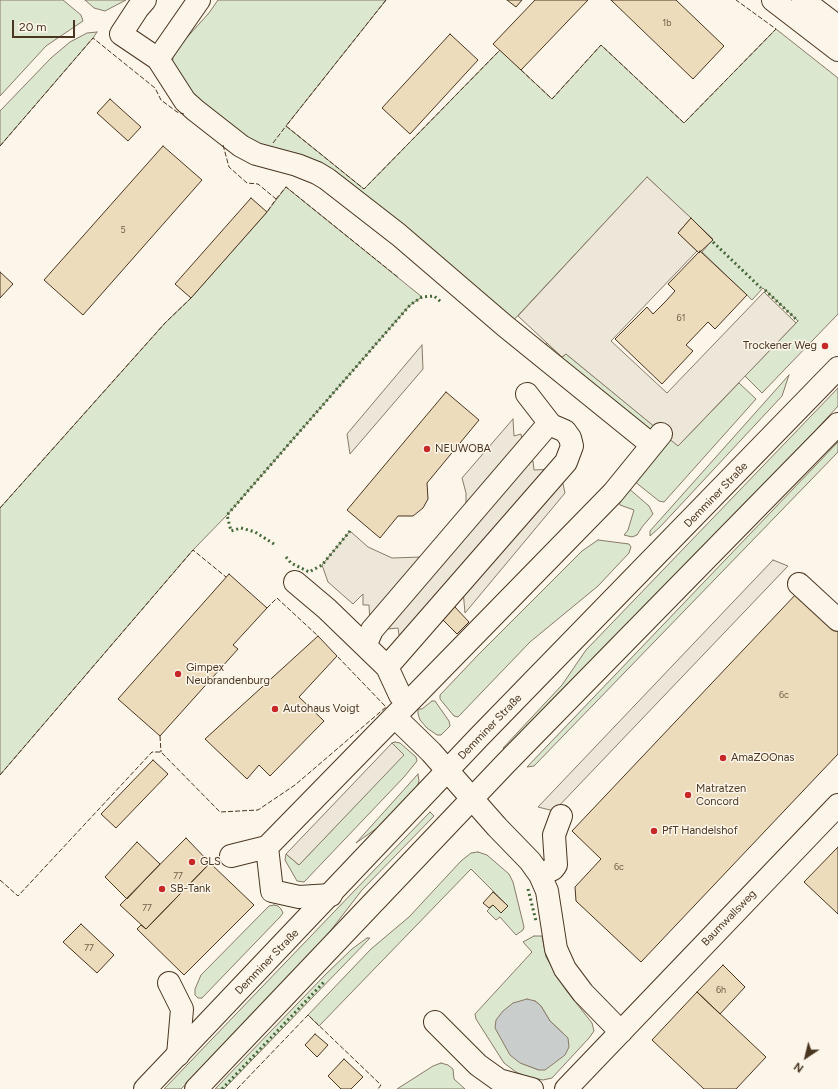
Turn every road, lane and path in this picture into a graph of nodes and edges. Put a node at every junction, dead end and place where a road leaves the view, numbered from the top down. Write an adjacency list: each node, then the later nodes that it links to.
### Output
1 (145, 0): 7 (main road)
2 (199, 0): 7 (main road)
3 (773, 0): 6 (main road)
4 (804, 0): 5 (main road)
5 (838, 27)
6 (838, 50)
7 (158, 59): 17 (main road)
8 (838, 368): 18 (main road, Demminer Straße)
9 (527, 394): 11 (main road)
10 (838, 424): 19 (main road)
11 (551, 425): 15 (main road); 16 (main road)
12 (295, 582): 15 (main road)
13 (800, 584): 14 (main road)
14 (838, 620)
15 (366, 644): 16 (main road)
16 (387, 667): 17 (main road)
17 (401, 710): 18 (main road); 22 (main road)
18 (448, 771): 19 (main road); 25 (main road, Demminer Straße)
19 (473, 799): 24 (main road); 31 (main road)
20 (838, 805): 28 (main road, Baumwallsweg)
21 (560, 816): 24 (main road)
22 (267, 847): 23 (main road); 25 (main road)
23 (231, 856)
24 (540, 875): 28 (main road)
25 (331, 895): 29 (main road, Demminer Straße)
26 (169, 983): 29 (main road)
27 (435, 1022): 32 (main road)
28 (621, 1032): 33 (main road, Baumwallsweg)
29 (178, 1055): 30 (main road, Demminer Straße)
30 (145, 1089)
31 (196, 1089)
32 (532, 1089)
33 (566, 1089)

